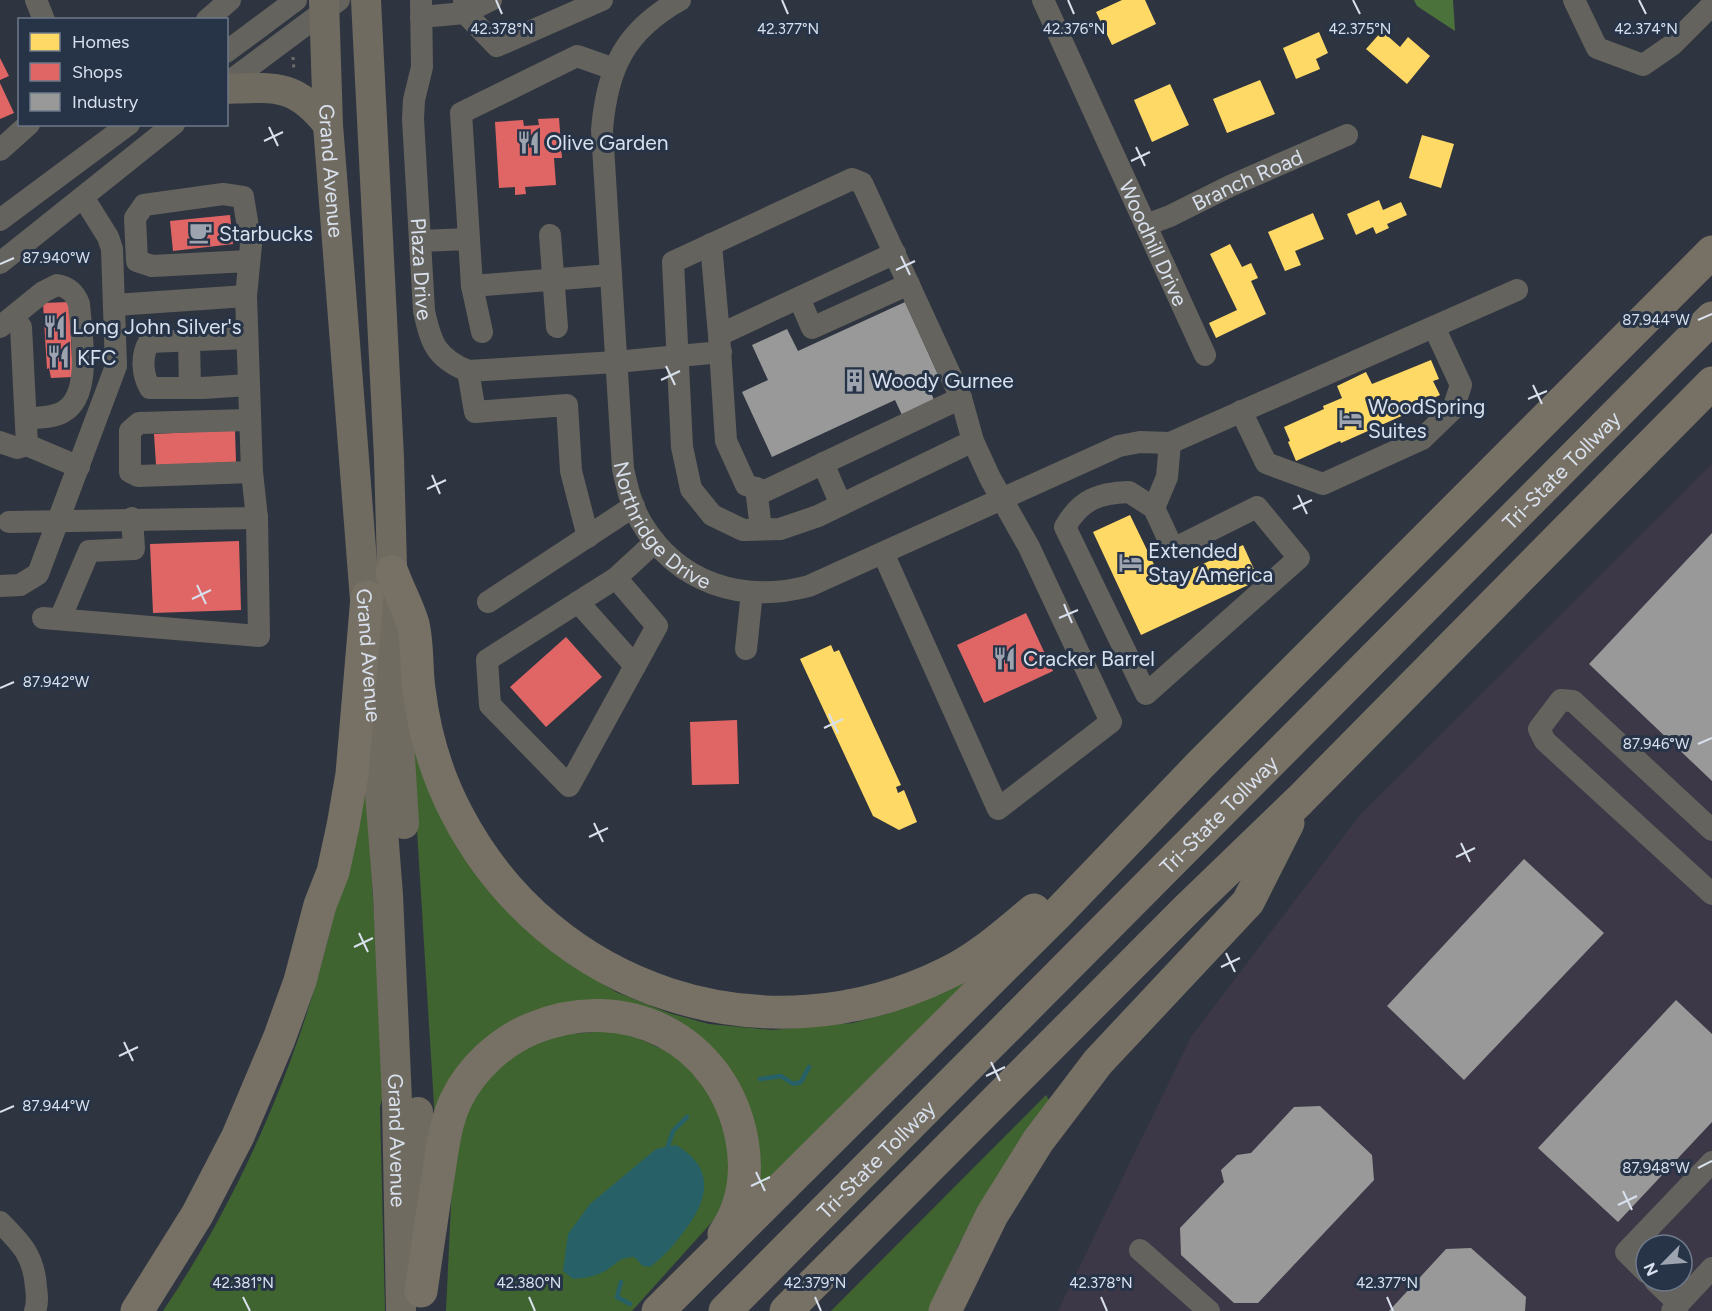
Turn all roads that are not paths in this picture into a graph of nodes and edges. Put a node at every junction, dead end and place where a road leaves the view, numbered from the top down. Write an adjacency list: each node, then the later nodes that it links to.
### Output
1 (36, 0): 14 (street)
2 (230, 0): 15 (street)
3 (297, 0): 16 (street)
4 (366, 0): 84 (main road, Grand Avenue)
5 (491, 0): 12 (street)
6 (602, 0): 12 (street)
7 (681, 0): 17 (street, Northridge Drive)
8 (1043, 0): 28 (street, Woodhill Drive)
9 (1574, 0): 11 (street)
10 (329, 4): 18 (street); 20 (main road, Grand Avenue)
11 (1712, 4)
12 (464, 6): 13 (street)
13 (421, 8): 31 (street, Plaza Drive)
14 (44, 18)
15 (209, 18)
16 (228, 51)
17 (614, 69): 30 (street); 37 (street, Northridge Drive)
18 (228, 82)
19 (228, 89): 20 (main road)
20 (328, 125): 88 (main road, Grand Avenue)
21 (26, 126): 25 (street)
22 (171, 126): 26 (street)
23 (121, 127): 27 (street)
24 (1347, 135): 28 (street, Branch Road)
25 (0, 150)
26 (82, 197): 36 (street); 44 (street)
27 (0, 220)
28 (1146, 225): 53 (street, Woodhill Drive)
29 (550, 235): 38 (street)
30 (470, 239): 31 (street); 40 (street)
31 (420, 241): 56 (street, Plaza Drive)
32 (711, 244): 34 (street); 52 (street); 54 (street)
33 (1712, 252): 93 (highway)
34 (895, 253): 39 (street); 43 (street)
35 (248, 261): 35 (street); 42 (street)
36 (0, 262)
37 (611, 275): 38 (street); 55 (street, Northridge Drive)
38 (553, 279): 40 (street); 47 (street)
39 (909, 284): 43 (street); 60 (street)
40 (472, 286): 49 (street)
41 (1517, 290): 48 (street)
42 (246, 296): 44 (street); 50 (street)
43 (799, 298): 52 (street)
44 (115, 305): 69 (street)
45 (1712, 318): 111 (highway, Tri-State Tollway)
46 (7, 322): 62 (street); 62 (street)
47 (557, 327)
48 (1434, 327): 61 (street); 61 (street)
49 (482, 332)
50 (248, 338): 51 (street); 58 (street)
51 (189, 340): 59 (street); 59 (street)
52 (720, 344): 54 (street); 71 (street)
53 (1205, 355)
54 (679, 356): 55 (street); 80 (street)
55 (616, 362): 56 (street); 74 (street, Northridge Drive)
56 (468, 370): 81 (street)
57 (1712, 383): 94 (highway, Tri-State Tollway)
58 (249, 385): 59 (street); 63 (street)
59 (190, 388)
60 (961, 398): 64 (street); 68 (street)
61 (1241, 411): 66 (street)
62 (26, 419): 67 (street)
63 (250, 420): 70 (street); 70 (street)
64 (973, 441): 72 (street); 73 (street)
65 (0, 442): 67 (street)
66 (1170, 443): 72 (street, Northridge Drive); 75 (street)
67 (27, 446): 69 (street)
68 (823, 463): 71 (street); 73 (street)
69 (79, 466): 78 (street)
70 (252, 472): 77 (street)
71 (756, 488): 80 (street)
72 (1002, 500): 83 (street, Northridge Drive); 83 (street)
73 (841, 505): 80 (street)
74 (634, 506): 81 (street); 82 (street, Northridge Drive)
75 (1154, 508): 75 (street)
76 (132, 518): 77 (street); 77 (street); 78 (street)
77 (257, 518)
78 (59, 521): 79 (street); 86 (street)
79 (9, 522)
80 (761, 529)
81 (588, 537): 89 (street)
82 (655, 542): 85 (street); 87 (street, Northridge Drive)
83 (883, 553): 87 (street, Northridge Drive)
84 (392, 572): 93 (highway); 106 (main road, Grand Avenue)
85 (616, 578): 90 (street); 92 (street)
86 (0, 586)
87 (752, 592): 91 (street)
88 (367, 597): 106 (main road, Grand Avenue); 109 (highway)
89 (488, 602)
90 (578, 602): 92 (street); 92 (street)
91 (746, 649)
92 (635, 666)
93 (1200, 765): 103 (highway)
94 (1300, 800): 112 (highway, Tri-State Tollway); 113 (highway)
95 (1712, 830): 96 (street)
96 (1712, 894)
97 (1712, 1162): 99 (street)
98 (0, 1222): 108 (street)
99 (1644, 1233)
100 (1634, 1244): 102 (street)
101 (1140, 1250): 114 (street)
102 (1634, 1260)
103 (701, 1266): 106 (highway); 110 (highway)
104 (1712, 1268): 107 (street)
105 (1664, 1293): 107 (street)
106 (414, 1304)
107 (1675, 1307)
108 (35, 1311)
109 (137, 1311)
110 (658, 1311)
111 (725, 1311)
112 (786, 1311)
113 (945, 1311)
114 (1209, 1311)

